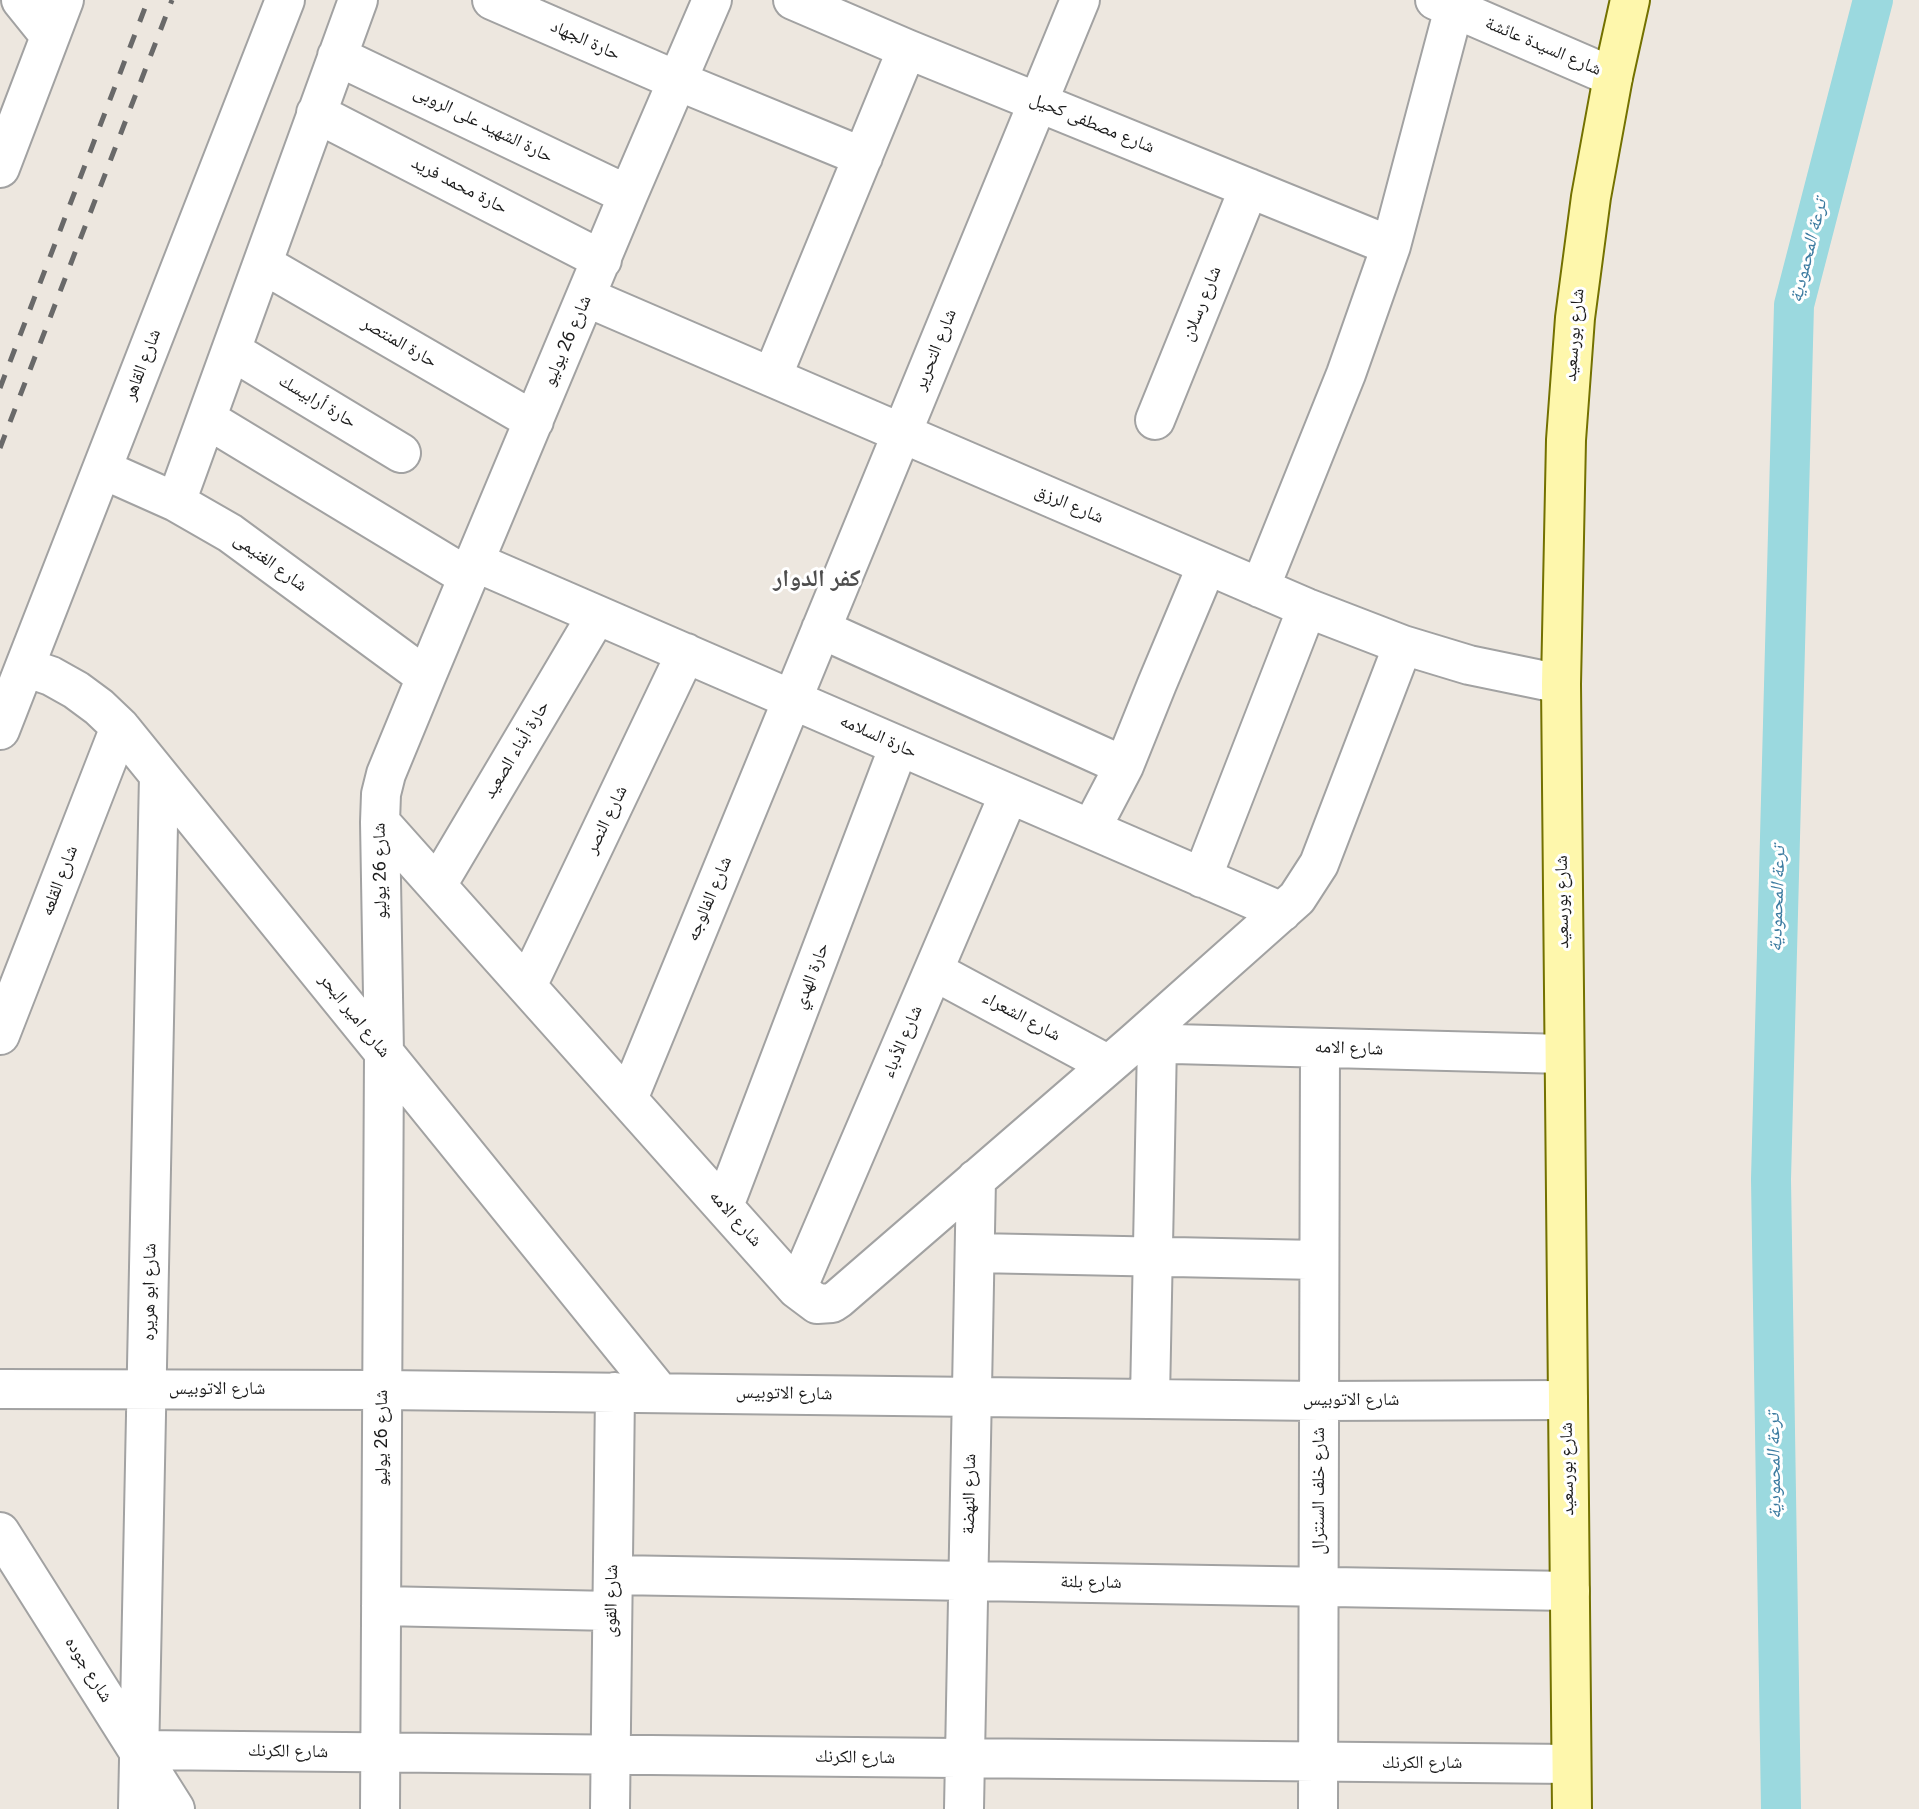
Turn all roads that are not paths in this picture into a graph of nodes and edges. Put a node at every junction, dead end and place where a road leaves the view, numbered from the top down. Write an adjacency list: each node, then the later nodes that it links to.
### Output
1 (20, 0): 11 (street)
2 (64, 0): 11 (street)
3 (285, 0): 33 (street, شارع القاهر)
4 (358, 0): 13 (street)
5 (492, 0): 15 (street, حارة الجهاد)
6 (712, 0): 15 (street, شارع 26 يوليو)
7 (793, 0): 12 (street, شارع مصطفى كحيل)
8 (1080, 0): 16 (street, شارع التحرير)
9 (1630, 0): 14 (main road, شارع بورسعيد)
10 (1445, 4): 14 (street, شارع السيدة عائشة); 22 (street)
11 (50, 36): 19 (street)
12 (907, 49): 16 (street, شارع مصطفى كحيل); 18 (street)
13 (337, 56): 17 (street); 21 (street, حارة الشهيد على الروبى)
14 (1612, 76): 45 (main road, شارع بورسعيد)
15 (678, 81): 18 (street, حارة الجهاد); 21 (street, شارع 26 يوليو)
16 (1038, 103): 20 (street, شارع مصطفى كحيل); 31 (street, شارع التحرير)
17 (316, 113): 23 (street, حارة محمد فريد); 24 (street)
18 (863, 157): 27 (street)
19 (0, 168)
20 (1249, 188): 22 (street, شارع مصطفى كحيل); 29 (street, شارع رسلان)
21 (628, 195): 23 (street, شارع 26 يوليو)
22 (1391, 246): 37 (street)
23 (602, 260): 25 (street, شارع 26 يوليو)
24 (263, 264): 26 (street); 30 (street, حارة المنتصر)
25 (586, 297): 27 (street, شارع الرزق); 30 (street, شارع 26 يوليو)
26 (232, 351): 28 (street); 32 (street, حارة أرابيسك)
27 (772, 377): 31 (street, شارع الرزق)
28 (207, 419): 34 (street); 36 (street, حارة السلامه)
29 (1155, 420)
30 (534, 421): 36 (street, شارع 26 يوليو)
31 (902, 433): 35 (street, شارع الرزق); 40 (street, شارع التحرير)
32 (401, 453)
33 (102, 469): 34 (street, شارع الغنيمى); 43 (street, شارع القاهر)
34 (176, 502): 44 (street, شارع الغنيمى)
35 (1207, 565): 37 (street, شارع الرزق); 50 (street)
36 (471, 569): 39 (street, حارة السلامه); 44 (street, شارع 26 يوليو)
37 (1260, 588): 38 (street, شارع الرزق)
38 (1307, 608): 41 (street, شارع الرزق); 55 (street)
39 (597, 615): 42 (street, حارة السلامه); 56 (street, حارة أبناء الصعيد)
40 (821, 629): 46 (street, شارع التحرير); 50 (street)
41 (1403, 645): 45 (street, شارع الرزق); 57 (street, شارع الامه)
42 (686, 653): 46 (street, حارة السلامه); 59 (street, شارع النصر)
43 (24, 667): 47 (street, شارع امير البحر); 48 (street, شارع القاهر)
44 (426, 677): 53 (street, شارع 26 يوليو)
45 (1561, 684): 64 (main road, شارع بورسعيد)
46 (793, 700): 49 (street, حارة السلامه); 65 (street, شارع الفالوجه)
47 (120, 727): 51 (street, شارع امير البحر); 60 (street, شارع القلعه)
48 (0, 730)
49 (899, 746): 52 (street, حارة السلامه); 67 (street, حارة الهدي)
50 (1124, 766): 54 (street)
51 (159, 775): 63 (street, شارع امير البحر); 73 (street, شارع ابو هريره)
52 (1009, 794): 54 (street, حارة السلامه); 58 (street, شارع الأدباء)
53 (380, 822): 56 (street, شارع الامه); 63 (street, شارع 26 يوليو)
54 (1091, 829): 55 (street, حارة السلامه)
55 (1202, 878): 57 (street, حارة السلامه)
56 (437, 885): 59 (street, شارع الامه)
57 (1282, 912): 62 (street, شارع الامه)
58 (934, 971): 62 (street, شارع الشعراء); 71 (street, شارع الأدباء)
59 (527, 986): 65 (street, شارع الامه)
60 (0, 1035)
61 (1320, 1048): 62 (street, شارع الامه); 64 (street, شارع الامه); 70 (street, شارع خلف السنترال)
62 (1133, 1050): 66 (street, شارع الامه); 69 (street)
63 (384, 1053): 74 (street, شارع 26 يوليو); 76 (street, شارع امير البحر)
64 (1564, 1054): 79 (main road, شارع بورسعيد)
65 (628, 1099): 67 (street, شارع الامه)
66 (976, 1179): 68 (street, شارع النهضة); 71 (street, شارع الامه)
67 (724, 1206): 71 (street, شارع الامه)
68 (975, 1253): 69 (street); 77 (street, شارع النهضة)
69 (1153, 1256): 70 (street); 78 (street)
70 (1318, 1260): 80 (street, شارع خلف السنترال)
71 (797, 1289)
72 (0, 1389): 73 (street, شارع الاتوبيس)
73 (148, 1389): 74 (street, شارع الاتوبيس); 87 (street, شارع ابو هريره)
74 (382, 1390): 75 (street, شارع الاتوبيس); 86 (street, شارع 26 يوليو)
75 (615, 1392): 76 (street, شارع الاتوبيس); 85 (street, شارع القوى)
76 (660, 1393): 77 (street, شارع الاتوبيس)
77 (972, 1396): 78 (street, شارع الاتوبيس); 82 (street, شارع النهضة)
78 (1150, 1398): 80 (street, شارع الاتوبيس)
79 (1568, 1400): 80 (street, شارع الاتوبيس); 84 (main road, شارع بورسعيد)
80 (1319, 1401): 83 (street, شارع خلف السنترال)
81 (2, 1549): 87 (street, شارع جوده)
82 (969, 1581): 83 (street, شارع بلنة); 85 (street, شارع بلنة); 90 (street, شارع النهضة)
83 (1318, 1587): 84 (street, شارع بلنة); 91 (street, شارع خلف السنترال)
84 (1570, 1591): 92 (main road, شارع بورسعيد)
85 (612, 1593): 86 (street, شارع بلنة); 89 (street, شارع القوى)
86 (381, 1606): 88 (street, شارع 26 يوليو)
87 (139, 1750): 88 (street, شارع الكرنك); 93 (street, شارع ابو هريره); 94 (street, شارع جوده)
88 (380, 1753): 89 (street, شارع الكرنك); 95 (street, شارع 26 يوليو)
89 (611, 1755): 90 (street, شارع الكرنك); 96 (street, شارع القوى)
90 (965, 1759): 91 (street, شارع الكرنك); 97 (street, شارع النهضة)
91 (1318, 1762): 92 (street, شارع الكرنك); 98 (street, شارع خلف السنترال)
92 (1572, 1764): 99 (main road, شارع بورسعيد)
93 (138, 1809)
94 (175, 1809)
95 (380, 1809)
96 (610, 1809)
97 (964, 1809)
98 (1318, 1809)
99 (1572, 1809)

